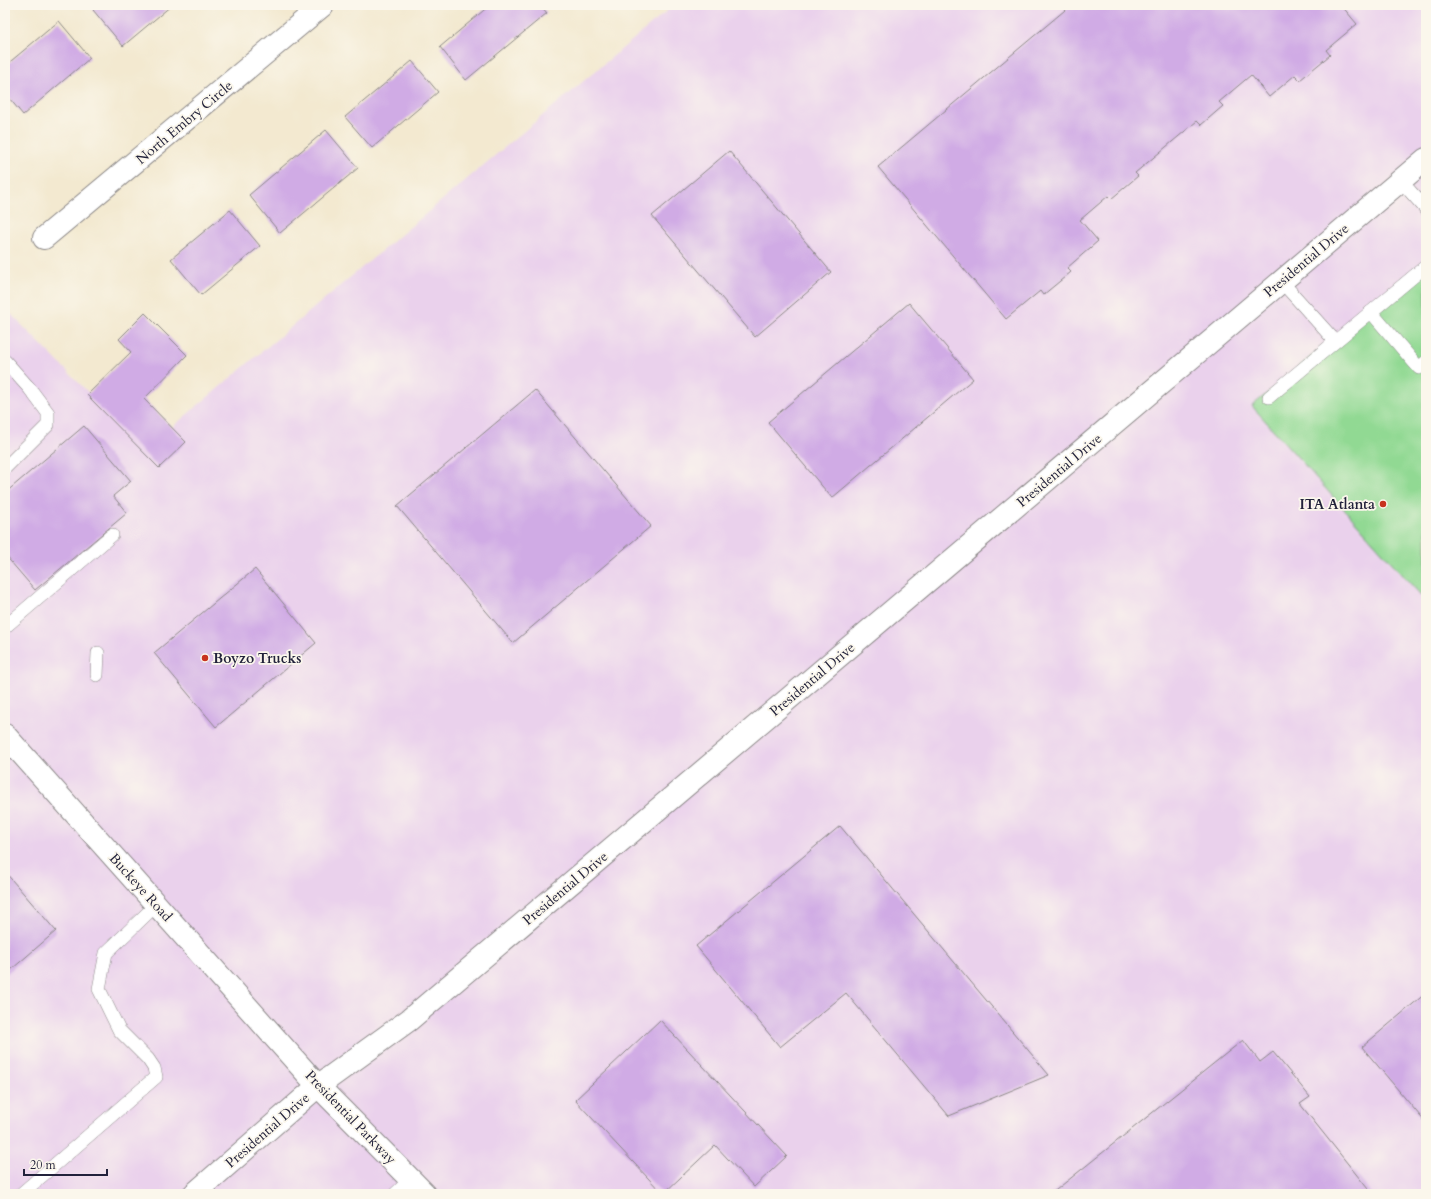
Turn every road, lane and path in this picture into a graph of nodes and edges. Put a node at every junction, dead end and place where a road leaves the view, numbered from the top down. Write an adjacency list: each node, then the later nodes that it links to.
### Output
1 (323, 5): 5 (street, North Embry Circle)
2 (1426, 159): 3 (street, Presidential Drive)
3 (1400, 180): 4 (lane); 7 (street, Presidential Drive)
4 (1426, 209)
5 (44, 238)
6 (1426, 266): 8 (lane)
7 (1281, 281): 9 (lane); 21 (street, Presidential Drive)
8 (1371, 312): 9 (lane); 11 (lane)
9 (1335, 342): 12 (lane)
10 (5, 361): 13 (lane)
11 (1426, 362)
12 (1269, 397)
13 (5, 468)
14 (112, 535): 15 (lane)
15 (5, 627)
16 (98, 654): 17 (lane)
17 (97, 675)
18 (5, 735): 19 (street, Buckeye Road)
19 (157, 904): 20 (street, Buckeye Road); 23 (lane)
20 (278, 1039): 21 (street, Presidential Parkway)
21 (318, 1086): 22 (street, Presidential Parkway); 24 (street, Presidential Drive)
22 (418, 1187): 25 (lane)
23 (21, 1194)
24 (194, 1194)
25 (395, 1194)

